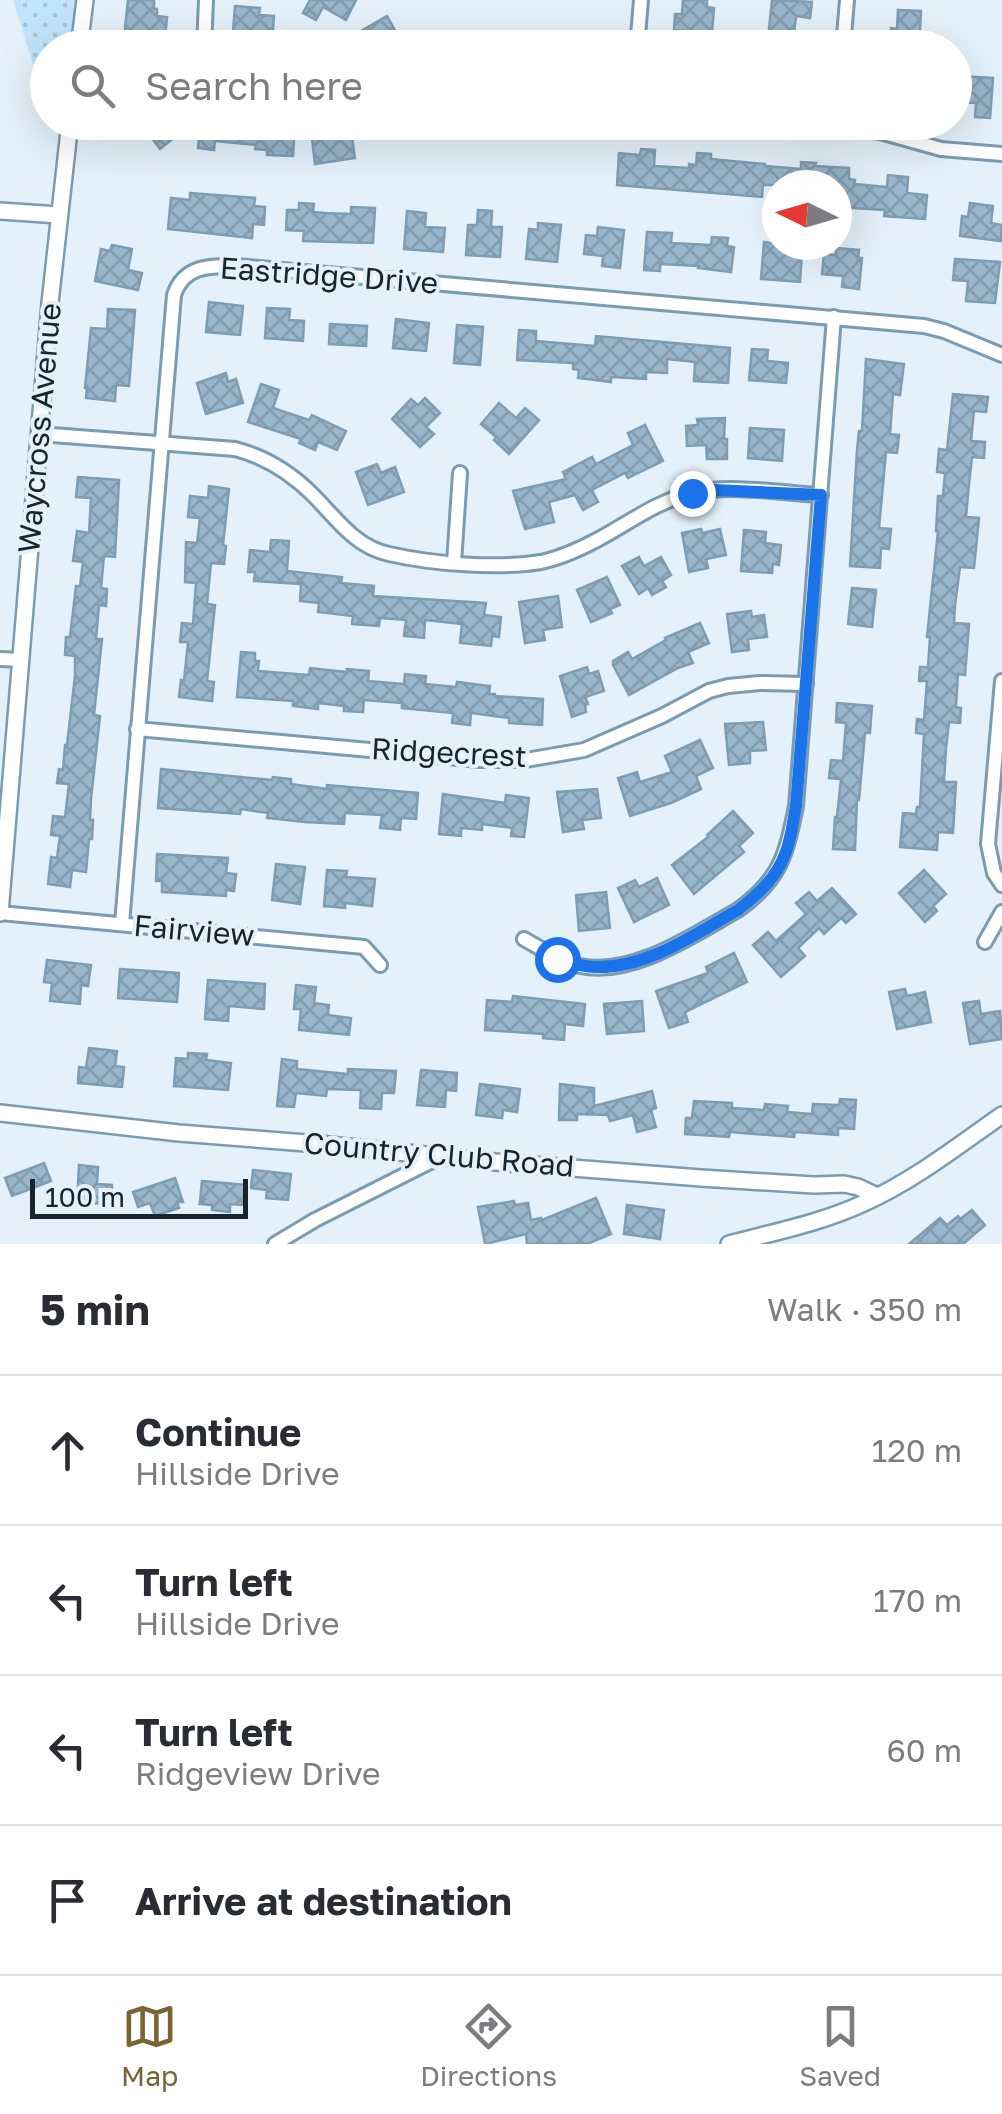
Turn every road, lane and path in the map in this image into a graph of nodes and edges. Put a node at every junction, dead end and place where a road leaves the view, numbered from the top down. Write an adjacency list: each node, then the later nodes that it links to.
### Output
1 (85, 0): 5 (street)
2 (206, 0): 6 (street)
3 (641, 0): 7 (street)
4 (847, 0): 8 (street)
5 (81, 30)
6 (205, 30)
7 (639, 30)
8 (844, 30)
9 (68, 140): 13 (street, Waycross Avenue)
10 (909, 140): 11 (street)
11 (1002, 154)
12 (0, 210): 13 (street)
13 (59, 215): 16 (street, Waycross Avenue)
14 (834, 317): 15 (street, Eastridge Drive); 17 (street, Eastridge Drive); 19 (street)
15 (1002, 355)
16 (40, 434): 17 (street); 22 (street, Waycross Avenue)
17 (160, 443): 20 (street); 25 (street, Eastridge Drive)
18 (460, 473): 20 (street)
19 (821, 495): 20 (street); 24 (street)
20 (454, 563)
21 (0, 658): 22 (street)
22 (21, 660): 28 (street, Waycross Avenue)
23 (1002, 681): 26 (street)
24 (806, 684): 25 (street, Ridgecrest); 30 (street)
25 (137, 729): 29 (street, Eastridge Drive)
26 (1002, 884)
27 (1002, 912): 31 (street)
28 (0, 913): 29 (street, Fairview)
29 (122, 924): 32 (street, Fairview)
30 (524, 939)
31 (985, 942)
32 (380, 965)
33 (0, 1114): 35 (street, Country Club Road)
34 (1002, 1115): 36 (street)
35 (440, 1156): 36 (street, Country Club Road); 37 (street)
36 (878, 1196): 38 (street)
37 (275, 1244)
38 (729, 1244)

